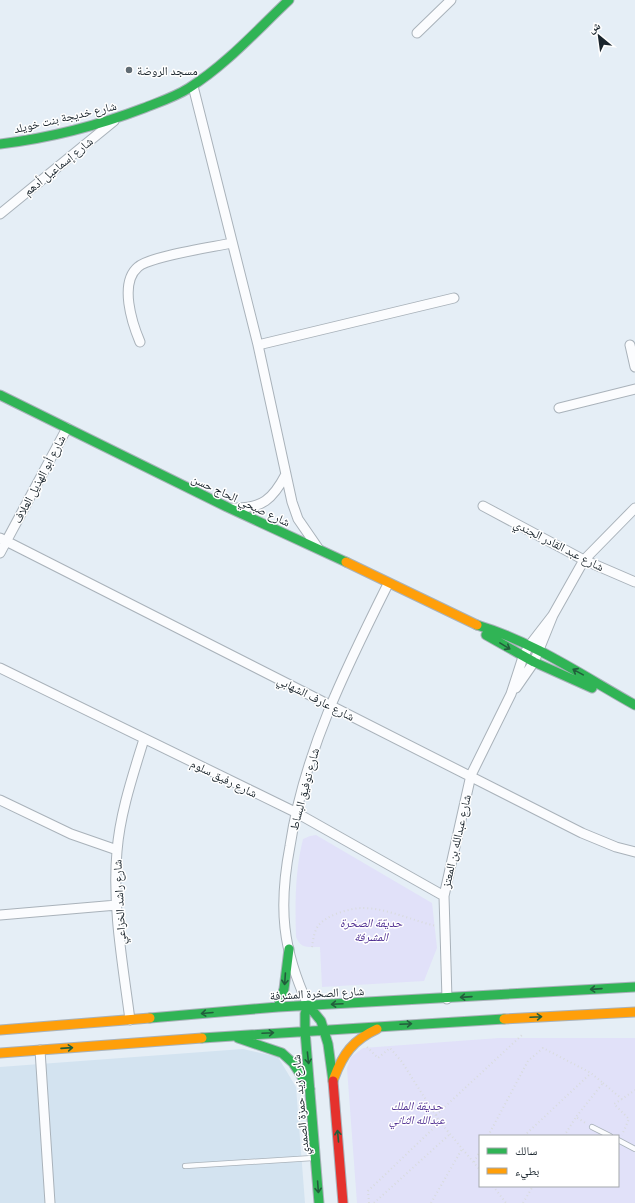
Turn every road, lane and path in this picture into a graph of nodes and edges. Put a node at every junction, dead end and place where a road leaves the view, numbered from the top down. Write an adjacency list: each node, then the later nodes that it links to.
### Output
1 (288, 0): 4 (street, شارع خديجة بنت خويلد)
2 (451, 0): 3 (street)
3 (417, 33)
4 (193, 86): 5 (street, شارع خديجة بنت خويلد); 8 (street)
5 (117, 119): 6 (street, شارع خديجة بنت خويلد); 7 (street, شارع إسماعيل أدهم)
6 (0, 144)
7 (0, 214)
8 (232, 243): 10 (street); 11 (street)
9 (454, 298): 11 (street)
10 (140, 342)
11 (258, 345): 18 (street)
12 (630, 345): 13 (street)
13 (635, 367)
14 (635, 389): 16 (street)
15 (0, 395): 17 (street, شارع صبحي الحاج حسن)
16 (559, 408)
17 (67, 428): 20 (street, شارع صبحي الحاج حسن); 22 (street, شارع أبو الهذيل العلاف)
18 (286, 474): 20 (street); 23 (street)
19 (483, 506): 25 (street, شارع عبد القادر الجندي)
20 (227, 507): 23 (street, شارع صبحي الحاج حسن)
21 (635, 508): 25 (street, شارع عبدالله بن المعتز)
22 (3, 539): 24 (street, شارع أبو الهذيل العلاف); 37 (street, شارع عارف الشهابي)
23 (319, 549): 27 (street, شارع صبحي الحاج حسن)
24 (0, 552)
25 (584, 560): 26 (street, شارع عبد القادر الجندي); 28 (street, شارع عبدالله بن المعتز)
26 (635, 582)
27 (388, 584): 29 (street, شارع صبحي الحاج حسن); 37 (street, شارع توفيق البساط)
28 (553, 615): 30 (street, شارع عبدالله بن المعتز); 31 (street, شارع عبدالله بن المعتز)
29 (472, 624): 30 (street, شارع صبحي الحاج حسن); 32 (street, شارع صبحي الحاج حسن, one-way to 32)
30 (529, 646): 31 (street, شارع صبحي الحاج حسن); 32 (street, شارع عبدالله بن المعتز)
31 (540, 651): 33 (street, شارع عبدالله بن المعتز); 35 (street, شارع صبحي الحاج حسن, one-way to 31)
32 (523, 657): 33 (street, شارع صبحي الحاج حسن); 36 (street, شارع عبدالله بن المعتز)
33 (534, 662): 35 (street, شارع صبحي الحاج حسن); 36 (street, شارع عبدالله بن المعتز)
34 (0, 668): 39 (street, شارع رفيق سلوم)
35 (611, 692): 38 (street, شارع صبحي الحاج حسن)
36 (511, 694): 40 (street, شارع عبدالله بن المعتز)
37 (330, 705): 40 (street, شارع عارف الشهابي); 42 (street, شارع توفيق البساط)
38 (635, 705)
39 (144, 739): 42 (street, شارع رفيق سلوم); 43 (street, شارع راشد الخزاعي)
40 (471, 775): 44 (street, شارع عارف الشهابي); 45 (street, شارع عبدالله بن المعتز)
41 (0, 800): 43 (street)
42 (295, 812): 45 (street, شارع رفيق سلوم); 50 (street, شارع توفيق البساط)
43 (117, 850): 46 (street, شارع راشد الخزاعي)
44 (635, 852)
45 (444, 896): 48 (street, شارع عبدالله بن المعتز)
46 (117, 905): 47 (street); 56 (street, شارع راشد الخزاعي)
47 (0, 915)
48 (445, 927): 49 (path); 52 (street, شارع عبدالله بن المعتز)
49 (312, 947)
50 (289, 949): 53 (street, شارع توفيق البساط); 54 (street, one-way to 54)
51 (635, 987): 52 (street, شارع الصخرة المشرفة, one-way to 52)
52 (447, 999): 53 (street, شارع الصخرة المشرفة, one-way to 53)
53 (308, 1006): 54 (street, شارع الصخرة المشرفة); 59 (street); 60 (street, شارع زيد حمزة الصمدي)
54 (278, 1007): 56 (street, شارع الصخرة المشرفة, one-way to 56)
55 (635, 1012): 57 (street, one-way to 55)
56 (130, 1020): 58 (street, شارع الصخرة المشرفة)
57 (389, 1025): 59 (street); 67 (street)
58 (0, 1030)
59 (325, 1030): 60 (street); 67 (street)
60 (305, 1031): 62 (street, one-way to 60); 70 (street, شارع زيد حمزة الصمدي, one-way to 70)
61 (522, 1035): 72 (path)
62 (230, 1036): 64 (street, one-way to 62); 70 (street)
63 (365, 1045): 72 (path)
64 (40, 1050): 65 (street); 91 (street)
65 (0, 1053)
66 (592, 1073): 68 (path); 77 (path); 78 (path)
67 (333, 1080): 93 (street, one-way to 67)
68 (603, 1083): 71 (path); 73 (path)
69 (635, 1090): 71 (path)
70 (311, 1092): 85 (street, شارع زيد حمزة الصمدي)
71 (622, 1099): 81 (path)
72 (436, 1115): 74 (path)
73 (576, 1117): 75 (path); 79 (path)
74 (440, 1122): 76 (path); 94 (path)
75 (592, 1127): 80 (lane)
76 (450, 1134): 83 (path); 95 (path)
77 (489, 1135)
78 (525, 1135)
79 (565, 1135)
80 (608, 1135)
81 (619, 1140): 82 (lane)
82 (635, 1148)
83 (462, 1149): 86 (path); 96 (path)
84 (479, 1153): 86 (path)
85 (316, 1158): 87 (lane); 92 (street, شارع زيد حمزة الصمدي, one-way to 92)
86 (474, 1163): 88 (path)
87 (185, 1166)
88 (479, 1169)
89 (494, 1187): 97 (path)
90 (532, 1187): 98 (path)
91 (50, 1203)
92 (320, 1203)
93 (343, 1203)
94 (369, 1203)
95 (374, 1203)
96 (431, 1203)
97 (506, 1203)
98 (523, 1203)

